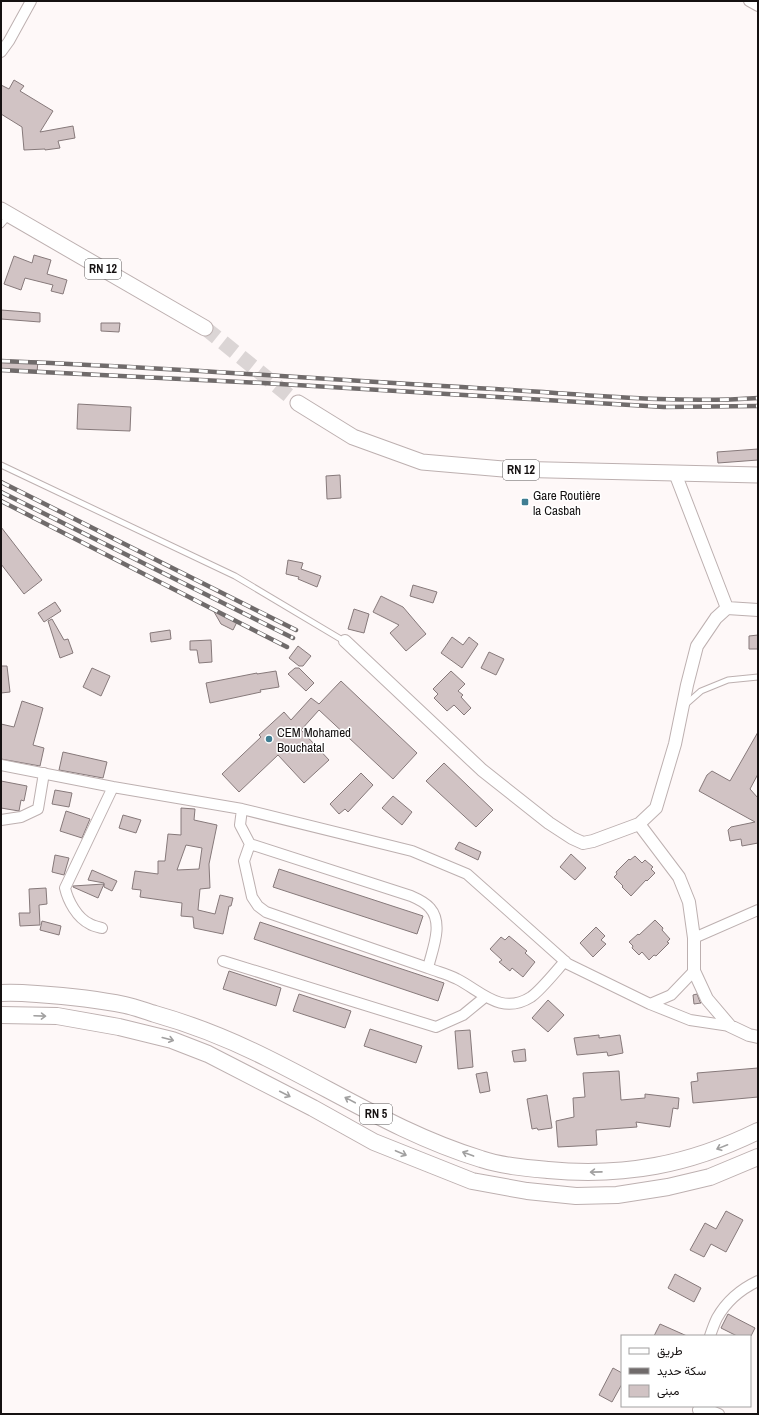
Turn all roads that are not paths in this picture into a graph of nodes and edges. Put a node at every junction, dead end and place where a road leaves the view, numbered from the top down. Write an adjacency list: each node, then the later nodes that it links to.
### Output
1 (31, 1): 4 (street)
2 (750, 1): 3 (street)
3 (758, 6)
4 (1, 52)
5 (4, 217): 6 (main road, RN 12)
6 (205, 328)
7 (298, 403): 9 (main road, RN 12)
8 (1, 465): 13 (lane)
9 (675, 473): 10 (main road, RN 12); 11 (street)
10 (758, 475)
11 (727, 608): 12 (street); 15 (street)
12 (758, 610)
13 (345, 641): 21 (street)
14 (758, 677): 15 (lane)
15 (682, 707): 21 (street)
16 (1, 765): 17 (street)
17 (44, 773): 18 (street); 20 (street)
18 (113, 787): 19 (street); 24 (street)
19 (242, 809): 22 (street); 27 (street)
20 (1, 820)
21 (639, 824): 25 (street)
22 (250, 844): 28 (street); 28 (street)
23 (758, 910): 25 (street)
24 (102, 928)
25 (694, 938): 29 (street)
26 (223, 961): 31 (street)
27 (565, 961): 31 (street); 32 (street)
28 (428, 968): 31 (street)
29 (694, 971): 32 (street); 34 (street)
30 (1, 993): 36 (highway, RN 5, one-way to 30)
31 (485, 997)
32 (650, 1004): 34 (street)
33 (1, 1015): 37 (highway, RN 5, one-way to 37)
34 (730, 1026): 35 (street)
35 (758, 1037)
36 (758, 1131)
37 (758, 1157)
38 (758, 1281): 39 (street)
39 (710, 1335)
40 (702, 1407): 41 (street)
41 (719, 1414)

